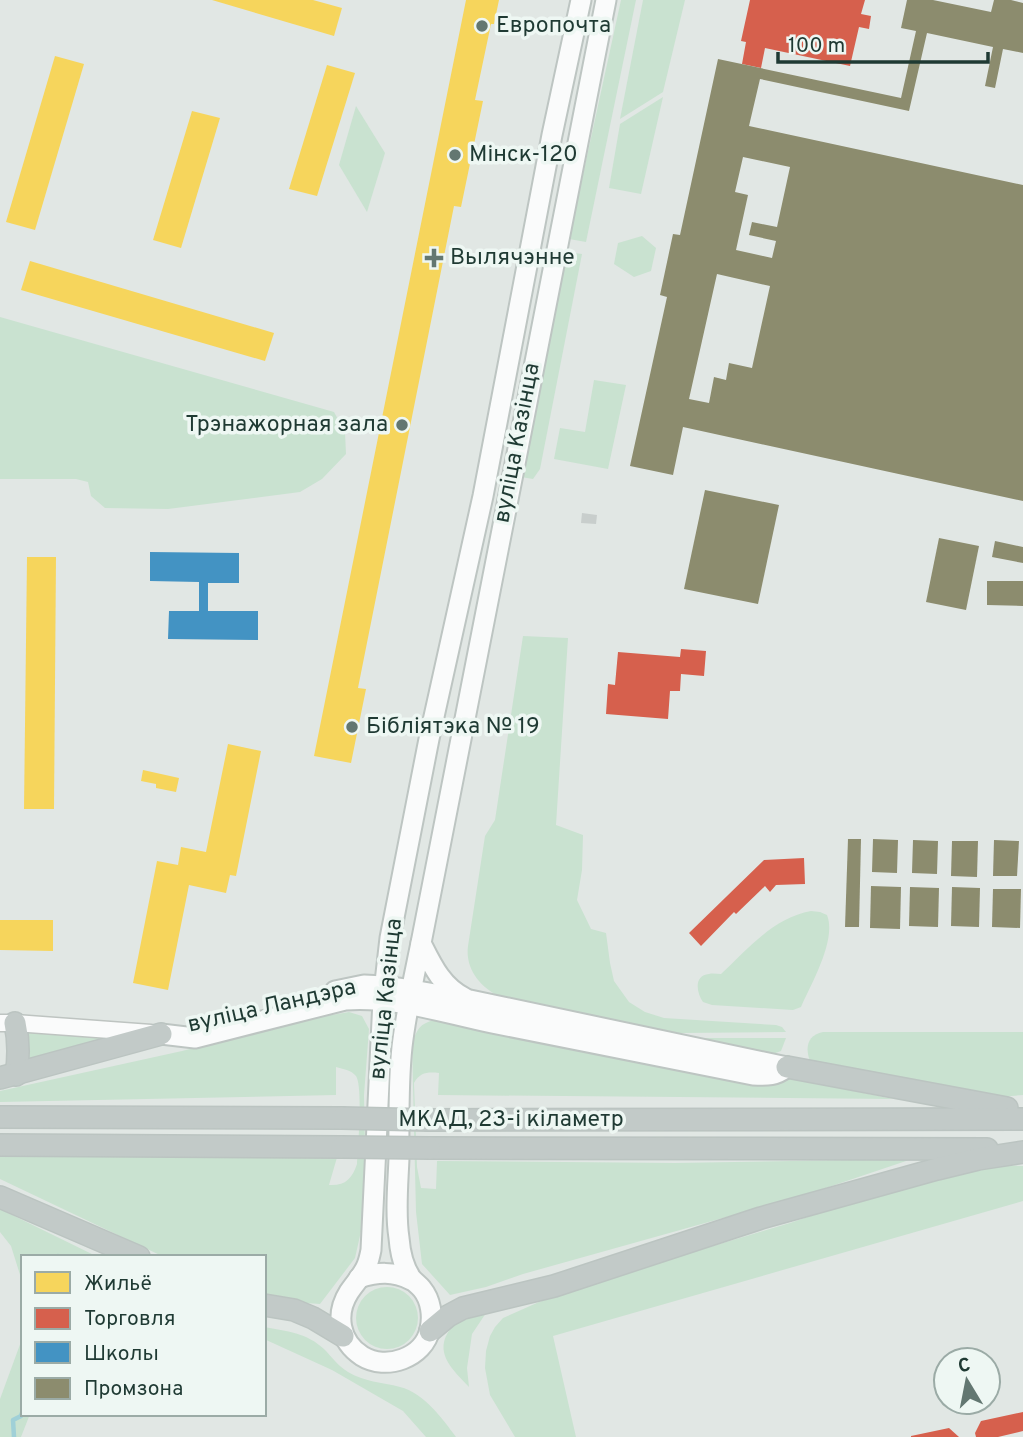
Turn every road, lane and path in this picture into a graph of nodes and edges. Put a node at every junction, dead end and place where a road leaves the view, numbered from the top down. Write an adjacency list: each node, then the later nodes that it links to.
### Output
1 (582, 0): 4 (main road, вуліца Казінца)
2 (606, 0): 3 (main road, вуліца Казінца)
3 (421, 943): 5 (main road, вуліца Казінца); 6 (main road)
4 (384, 993): 5 (main road, вуліца Ландэра); 8 (main road, вуліца Ландэра); 18 (main road, вуліца Казінца)
5 (409, 997): 6 (main road); 9 (main road); 19 (main road, вуліца Казінца)
6 (470, 1000): 9 (main road)
7 (8, 1023): 8 (street, вуліца Ландэра); 10 (highway)
8 (161, 1034): 10 (highway)
9 (787, 1067): 11 (highway)
10 (8, 1077)
11 (1023, 1111)
12 (0, 1117): 13 (highway, МКАД, 23-і кіламетр, bridge)
13 (1023, 1119)
14 (0, 1144): 15 (highway, МКАД, 23-і кіламетр, bridge)
15 (1023, 1150): 21 (highway)
16 (0, 1197): 17 (highway)
17 (134, 1255)
18 (359, 1278): 19 (main road); 22 (main road, вуліца Казінца)
19 (411, 1280): 21 (main road, вуліца Казінца)
20 (266, 1305): 22 (highway)
21 (430, 1331): 22 (main road)
22 (344, 1336)

